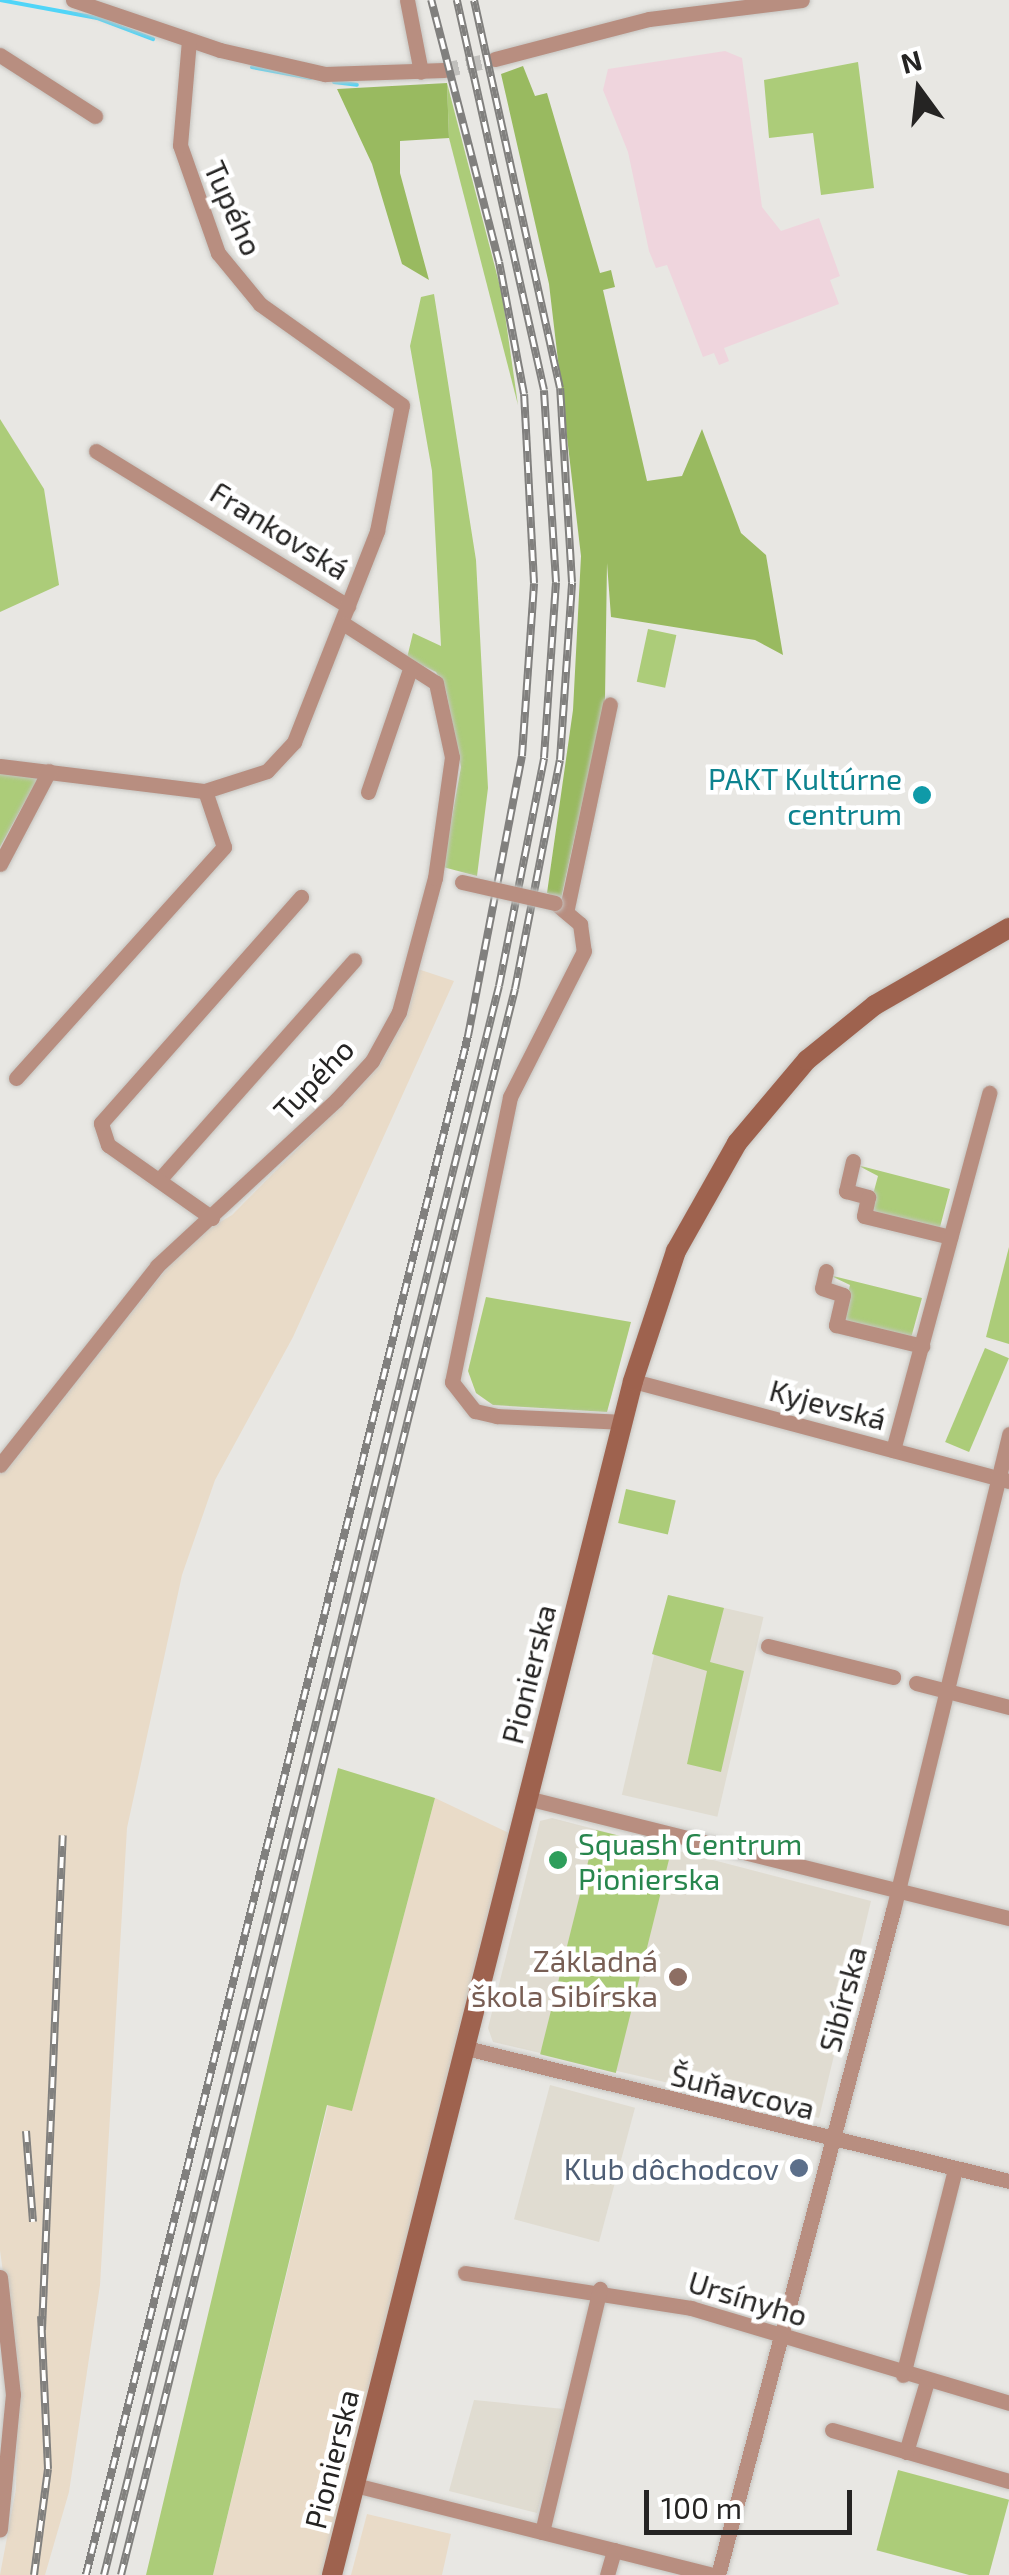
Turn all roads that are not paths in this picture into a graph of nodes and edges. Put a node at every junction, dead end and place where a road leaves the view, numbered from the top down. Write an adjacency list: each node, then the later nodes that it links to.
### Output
1 (72, 0): 4 (street)
2 (406, 0): 8 (street)
3 (802, 0): 6 (street)
4 (189, 41): 8 (street); 11 (street, Tupého)
5 (0, 55): 9 (street)
6 (495, 59)
7 (444, 70): 8 (street)
8 (421, 72)
9 (95, 116)
10 (96, 451): 11 (street, Frankovská)
11 (348, 606): 12 (street, Frankovská)
12 (344, 624): 13 (street, Tupého); 17 (street, Frankovská)
13 (410, 669): 18 (street); 20 (street, Tupého)
14 (610, 704): 22 (street)
15 (0, 766): 16 (street, Frankovská)
16 (50, 771): 17 (street, Frankovská); 19 (street)
17 (206, 790): 25 (street)
18 (368, 792)
19 (0, 864)
20 (435, 878): 22 (street, bridge); 29 (street, Tupého)
21 (301, 897): 28 (street)
22 (561, 906): 34 (street)
23 (1009, 928): 33 (street, Pionierska)
24 (354, 960): 28 (street)
25 (16, 1078)
26 (989, 1093): 30 (street)
27 (853, 1161): 30 (street)
28 (159, 1180): 29 (street)
29 (212, 1218): 37 (street, Tupého)
30 (950, 1238): 32 (street)
31 (826, 1271): 32 (street)
32 (922, 1346): 36 (street)
33 (633, 1381): 34 (street, Pionierska); 36 (street, Kyjevská)
34 (623, 1422): 44 (street, Pionierska)
35 (1009, 1434): 38 (street, Sibírska)
36 (893, 1450): 38 (street, Kyjevská)
37 (0, 1465)
38 (1003, 1480): 42 (street, Sibírska)
39 (768, 1646): 40 (street)
40 (893, 1677)
41 (916, 1683): 42 (street)
42 (948, 1691): 43 (street); 45 (street, Sibírska)
43 (1009, 1707)
44 (528, 1798): 45 (street); 47 (street, Pionierska)
45 (897, 1891): 46 (street); 48 (street, Sibírska)
46 (1009, 1918)
47 (466, 2048): 48 (street, Šuňavcova); 61 (street, Pionierska)
48 (832, 2142): 49 (street, Šuňavcova); 54 (street, Sibírska)
49 (955, 2169): 50 (street, Šuňavcova); 55 (street)
50 (1009, 2181)
51 (465, 2273): 53 (street, Ursínyho)
52 (0, 2277): 62 (street)
53 (600, 2289): 54 (street, Ursínyho); 63 (street)
54 (781, 2338): 55 (street, Ursínyho); 68 (street, Sibírska)
55 (903, 2375): 56 (street, Ursínyho)
56 (927, 2381): 57 (street, Ursínyho); 59 (street)
57 (1008, 2398)
58 (832, 2430): 59 (street)
59 (906, 2452): 60 (street)
60 (1009, 2481)
61 (355, 2485): 63 (street); 66 (street, Pionierska)
62 (0, 2528)
63 (542, 2532): 64 (street)
64 (614, 2550): 65 (street); 67 (street)
65 (687, 2572): 68 (street)
66 (332, 2575)
67 (607, 2575)
68 (716, 2575)

